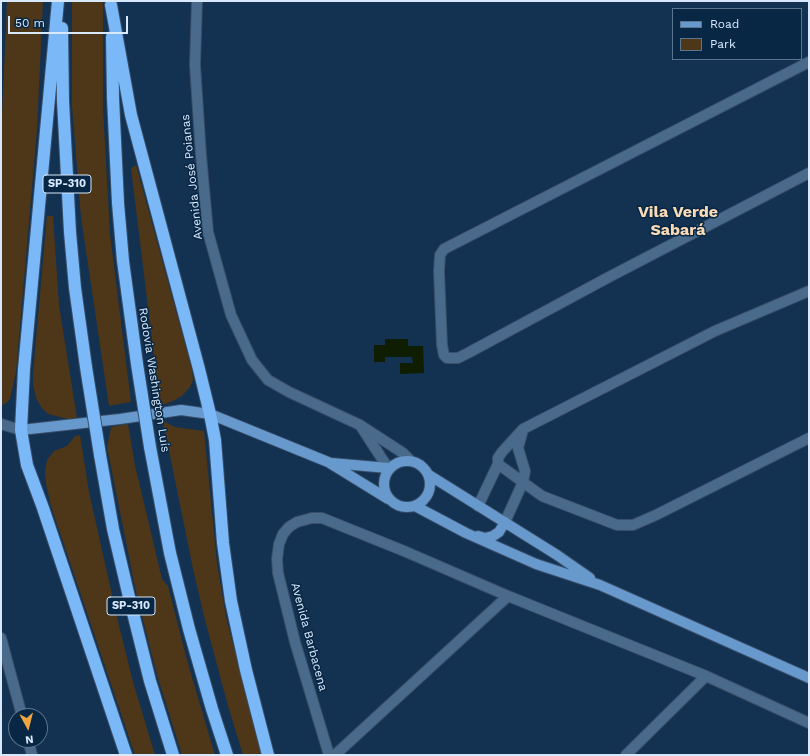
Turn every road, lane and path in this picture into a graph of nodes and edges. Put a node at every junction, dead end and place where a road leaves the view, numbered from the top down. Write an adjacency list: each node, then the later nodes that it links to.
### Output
1 (58, 1): 12 (highway)
2 (62, 1): 33 (highway, SP-310, bridge)
3 (197, 1): 10 (street, Avenida José Poianas)
4 (111, 3): 8 (highway); 34 (highway, Rodovia Washington Luís, bridge)
5 (809, 62): 6 (street)
6 (809, 173)
7 (809, 291): 11 (street)
8 (210, 414): 12 (main road); 15 (main road); 35 (highway)
9 (1, 424): 12 (street)
10 (360, 425): 14 (street, Avenida José Poianas); 17 (street)
11 (523, 429): 16 (street); 19 (street)
12 (21, 430): 32 (highway)
13 (809, 438): 19 (street)
14 (410, 460): 17 (main road); 18 (main road)
15 (328, 462): 17 (main road); 20 (main road)
16 (498, 464): 19 (street); 22 (street)
17 (388, 468): 20 (main road)
18 (429, 475): 21 (main road); 22 (main road)
19 (523, 482): 23 (street)
20 (388, 499): 21 (main road)
21 (415, 506): 24 (main road)
22 (478, 506): 23 (main road)
23 (505, 522): 24 (main road); 25 (main road)
24 (466, 534): 25 (main road)
25 (600, 585): 29 (main road)
26 (508, 596): 28 (street); 36 (street, Avenida Barbacena); 37 (street)
27 (1, 638): 30 (street)
28 (706, 676): 31 (street); 38 (street)
29 (809, 678)
30 (20, 708)
31 (809, 723)
32 (126, 755)
33 (173, 755)
34 (227, 755)
35 (268, 755)
36 (329, 755)
37 (335, 755)
38 (626, 755)

